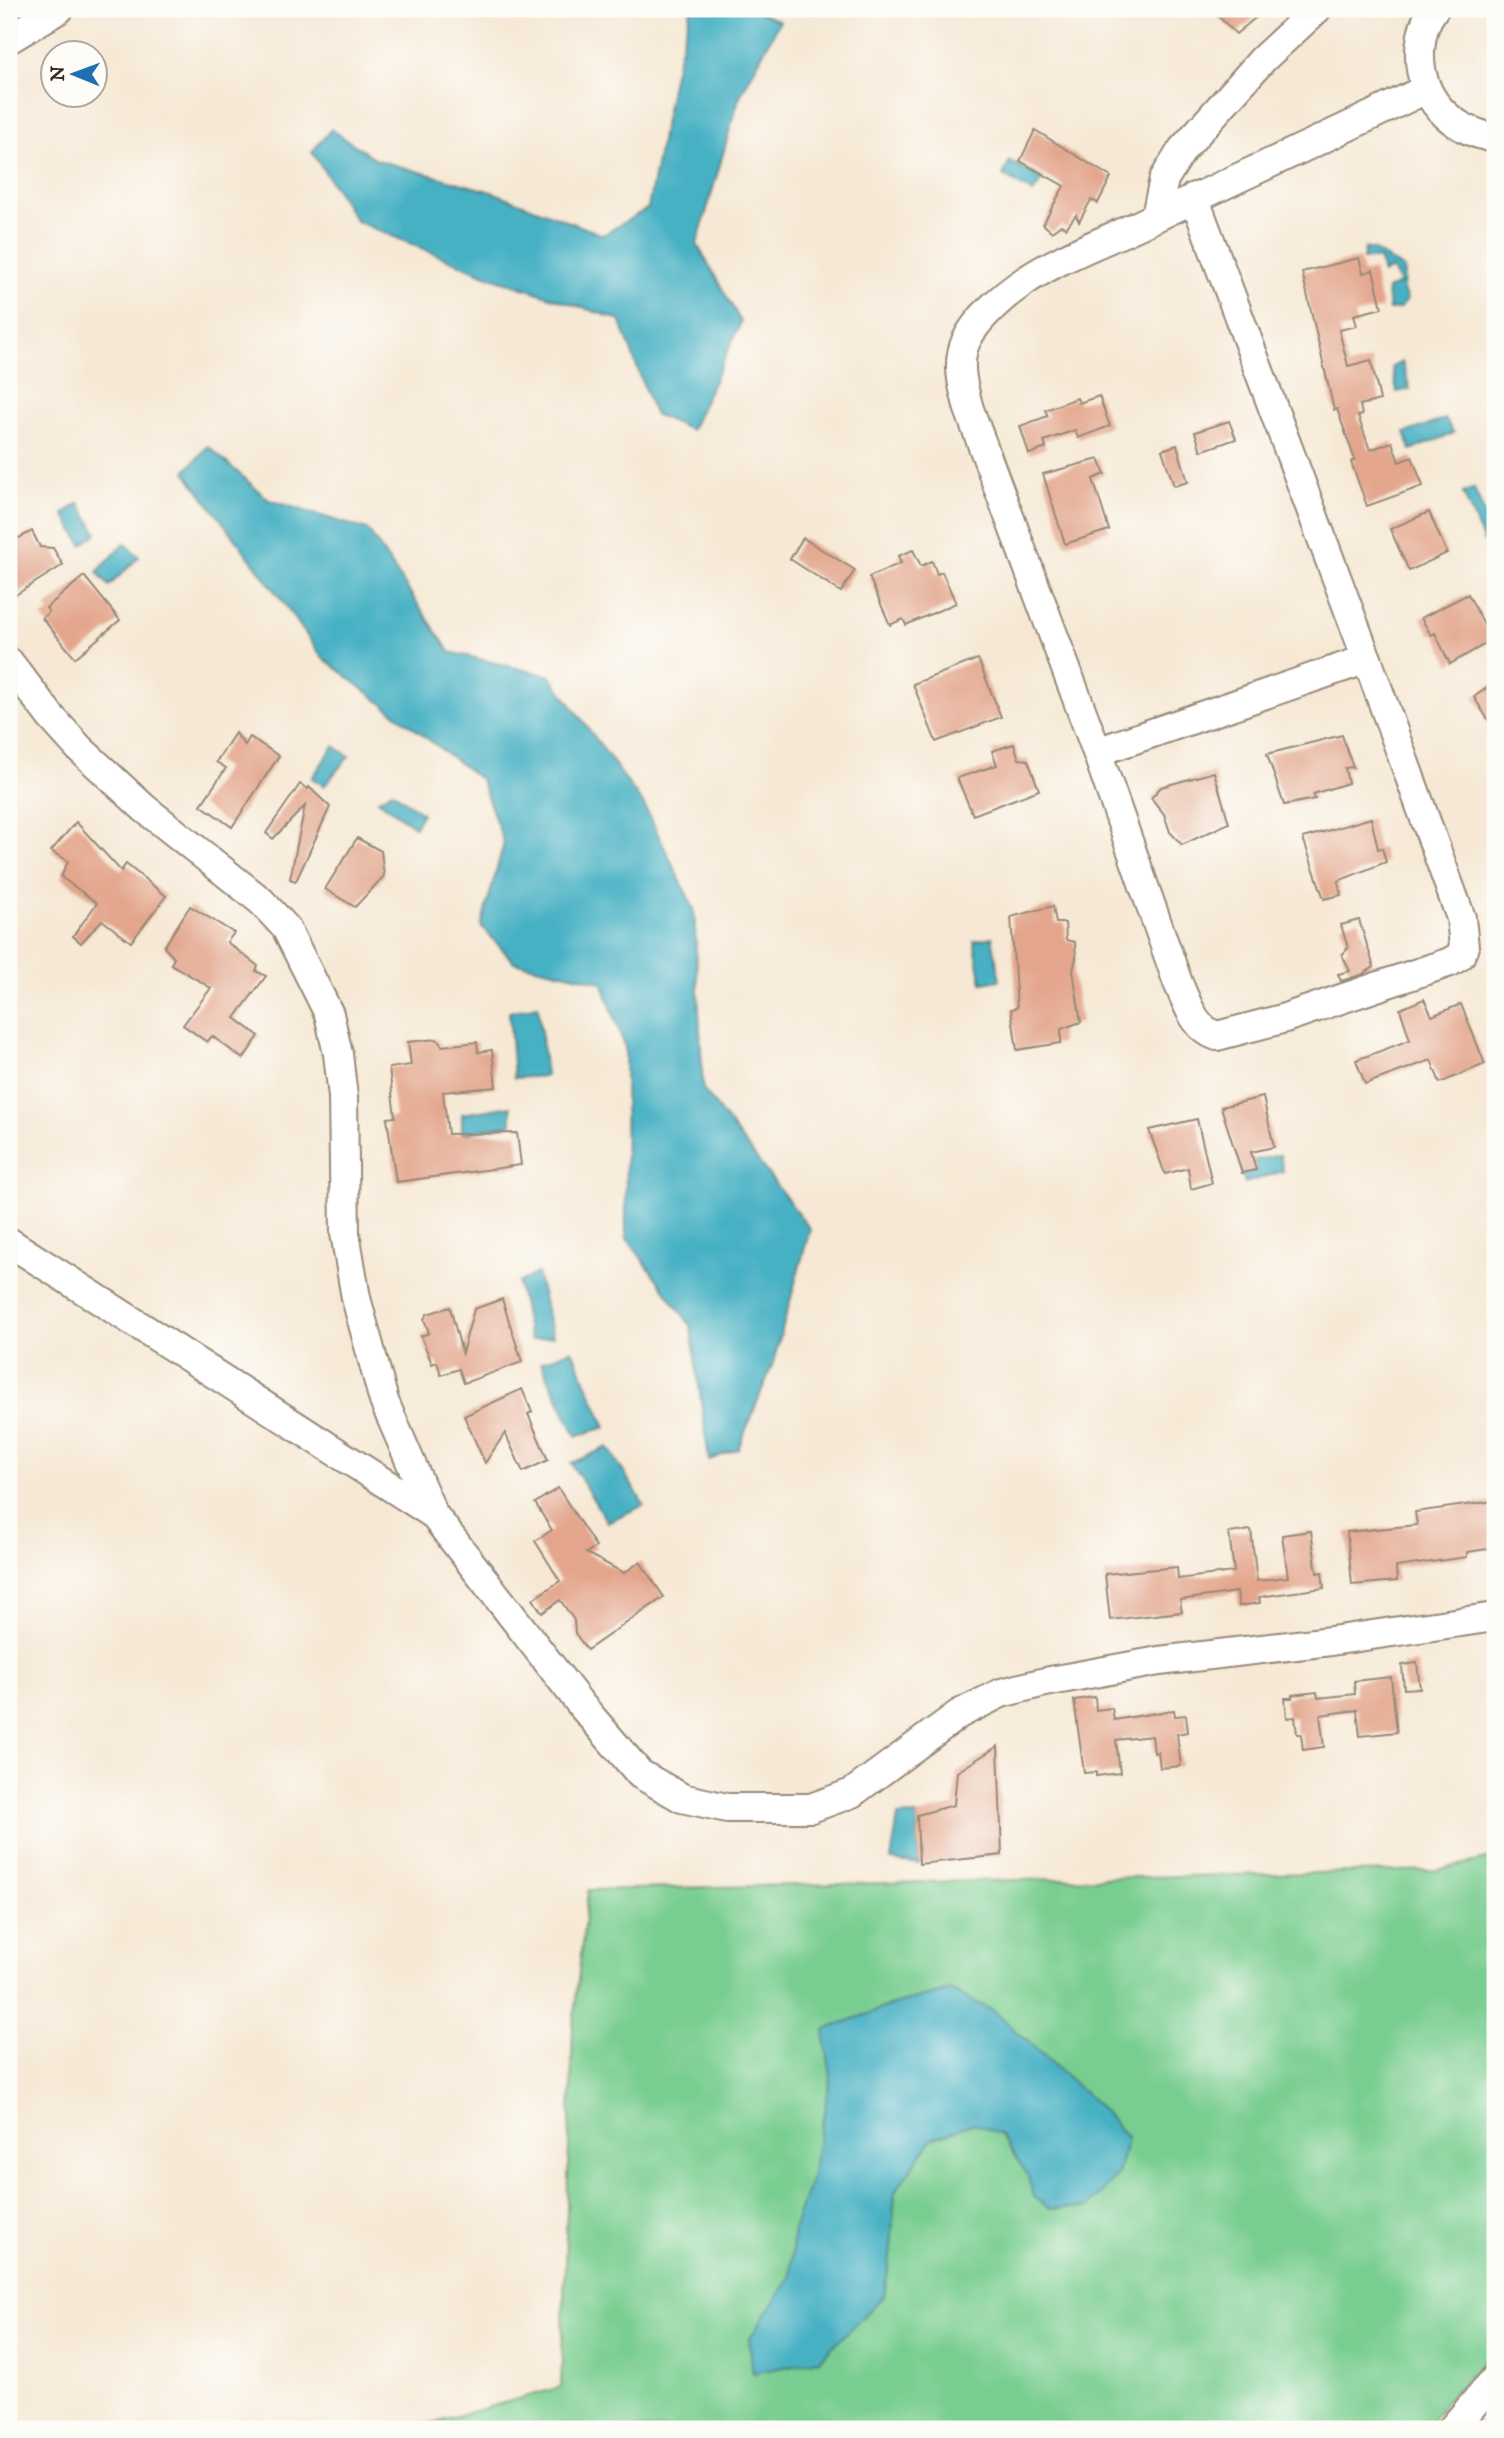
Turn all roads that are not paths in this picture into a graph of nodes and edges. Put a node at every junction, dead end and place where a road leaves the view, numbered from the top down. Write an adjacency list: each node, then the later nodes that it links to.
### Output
1 (59, 9): 4 (street)
2 (1317, 9): 8 (street)
3 (1434, 9): 5 (street)
4 (9, 39)
5 (1426, 89): 6 (street); 7 (street)
6 (1495, 138)
7 (1194, 197): 8 (street); 9 (street)
8 (1156, 216): 11 (street)
9 (1367, 659): 11 (street); 11 (street)
10 (9, 662): 13 (street)
11 (1097, 752)
12 (9, 1242): 13 (street)
13 (433, 1514): 14 (street)
14 (1495, 1617)
15 (1495, 2379): 16 (street)
16 (1452, 2429)

